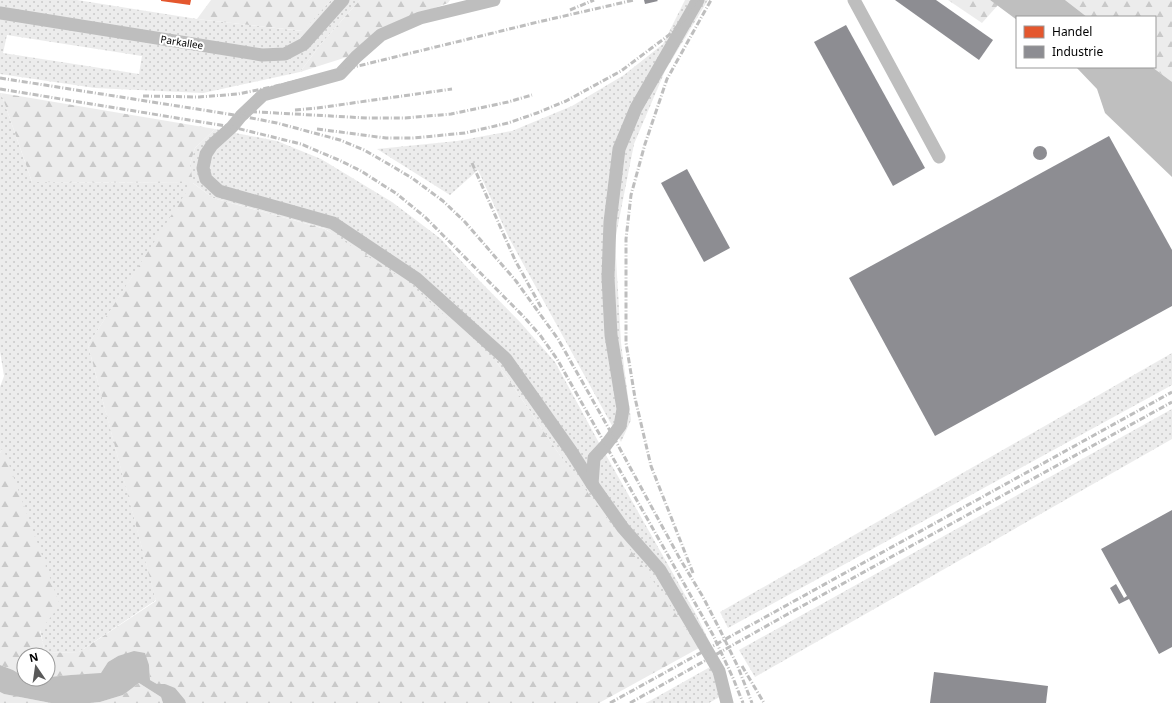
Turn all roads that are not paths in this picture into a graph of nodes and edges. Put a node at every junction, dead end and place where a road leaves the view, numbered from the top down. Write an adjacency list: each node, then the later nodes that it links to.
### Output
1 (343, 0): 5 (street, Parkallee)
2 (494, 0): 7 (street)
3 (698, 0): 7 (street)
4 (854, 0): 6 (street)
5 (0, 13)
6 (939, 157)
7 (592, 484): 8 (street)
8 (727, 703)

